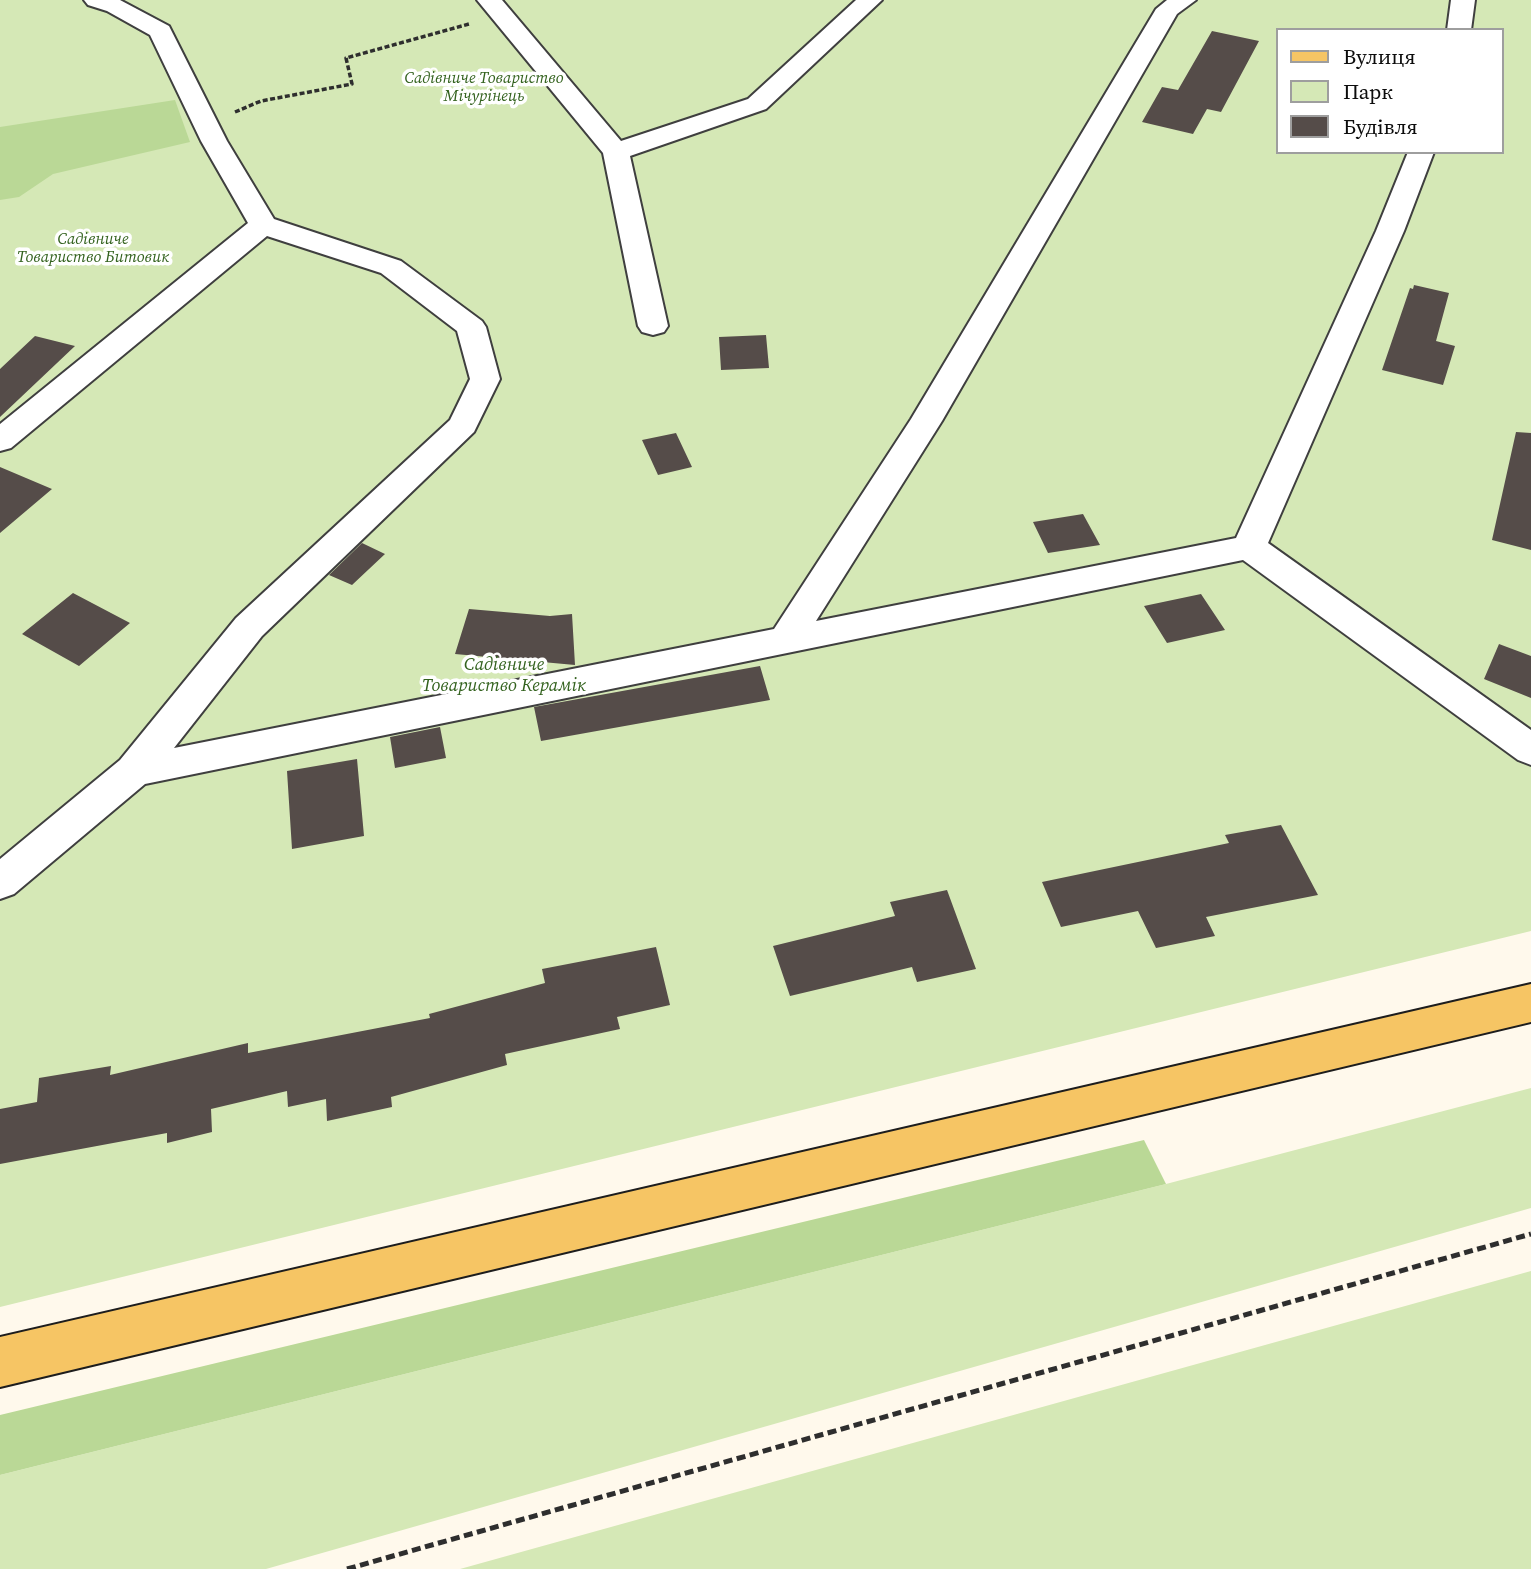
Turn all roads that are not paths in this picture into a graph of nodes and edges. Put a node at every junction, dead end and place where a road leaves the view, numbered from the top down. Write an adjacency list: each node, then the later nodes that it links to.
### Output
1 (96, 0): 9 (street)
2 (870, 0): 7 (street)
3 (1184, 0): 13 (street)
4 (1463, 0): 6 (street)
5 (495, 8): 7 (street)
6 (1459, 28)
7 (616, 152): 10 (street)
8 (1420, 154): 12 (street)
9 (263, 225): 11 (street); 15 (street)
10 (653, 326)
11 (0, 441)
12 (1249, 547): 13 (street); 14 (street)
13 (786, 640): 15 (street)
14 (1531, 750)
15 (134, 771): 16 (street)
16 (0, 883)
17 (1531, 1003): 18 (main road)
18 (0, 1362)

